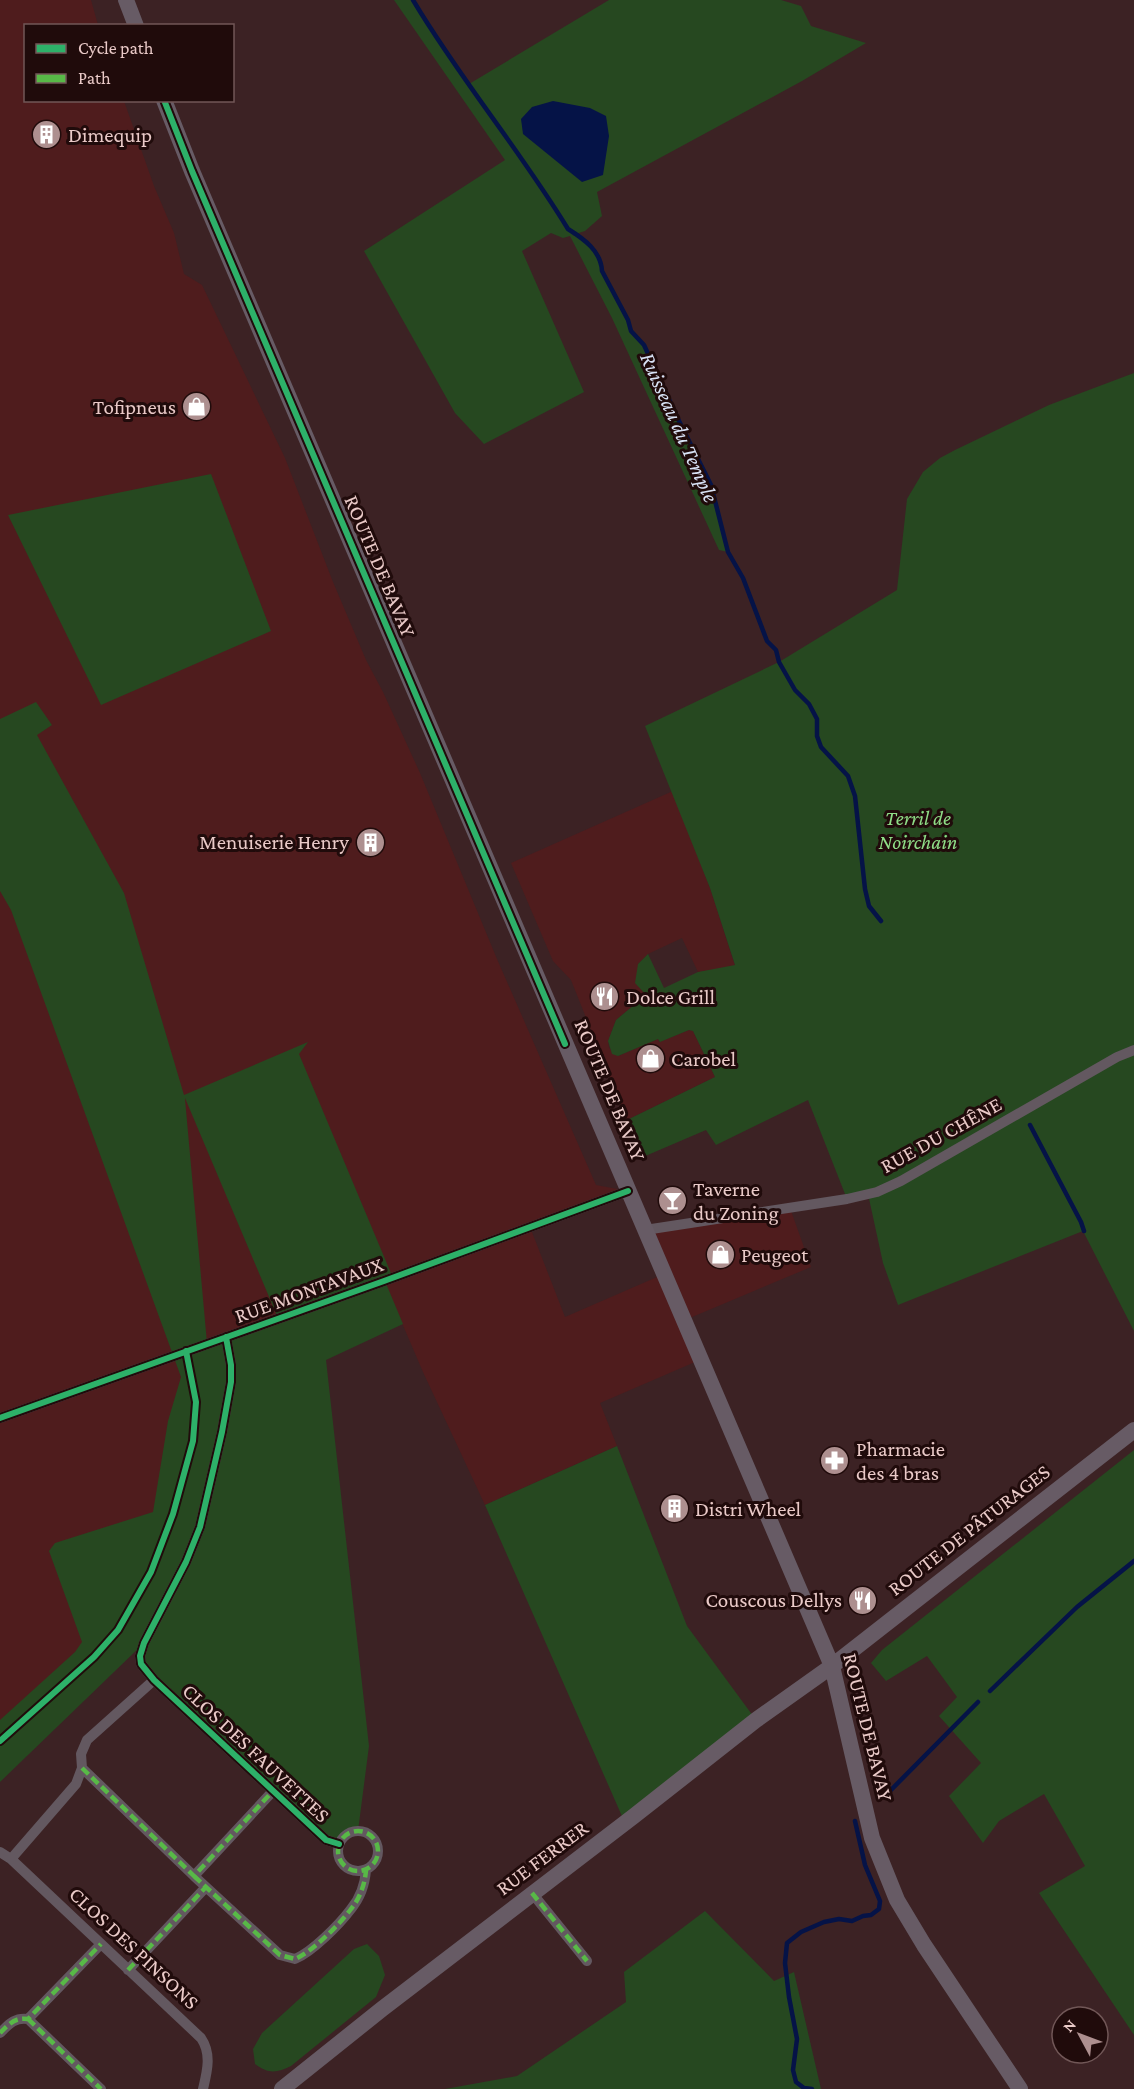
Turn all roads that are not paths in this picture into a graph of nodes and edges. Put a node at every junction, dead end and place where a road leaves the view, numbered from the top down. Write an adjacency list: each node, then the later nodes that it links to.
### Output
1 (126, 0): 2 (main road)
2 (135, 24)
3 (165, 102): 5 (main road, ROUTE DE BAVAY)
4 (1134, 1050): 6 (street, RUE DU CHÊNE)
5 (628, 1191): 6 (main road, ROUTE DE BAVAY); 7 (street, RUE MONTAVAUX)
6 (645, 1230): 10 (main road, ROUTE DE BAVAY)
7 (226, 1337): 8 (street, RUE MONTAVAUX); 11 (street, CLOS DES FAUVETTES)
8 (0, 1418)
9 (1134, 1430): 10 (main road, ROUTE DE PÂTURAGES)
10 (832, 1666): 20 (main road, RUE FERRER); 29 (main road, ROUTE DE BAVAY)
11 (154, 1680): 12 (street); 13 (street, CLOS DES FAUVETTES)
12 (82, 1768): 16 (street); 18 (street)
13 (273, 1791): 14 (street, CLOS DES FAUVETTES); 18 (street)
14 (339, 1844): 17 (street); 17 (street)
15 (0, 1852): 16 (street, CLOS DES PINSONS)
16 (11, 1859): 21 (street, CLOS DES PINSONS)
17 (366, 1870): 19 (street)
18 (194, 1876): 19 (street)
19 (206, 1887): 23 (street)
20 (532, 1893): 22 (street); 28 (main road, RUE FERRER)
21 (101, 1944): 23 (street, CLOS DES PINSONS); 24 (street)
22 (587, 1961)
23 (128, 1970): 27 (street, CLOS DES PINSONS)
24 (28, 2019): 25 (street); 26 (street)
25 (0, 2033)
26 (101, 2089)
27 (203, 2089)
28 (282, 2089)
29 (1020, 2089)

